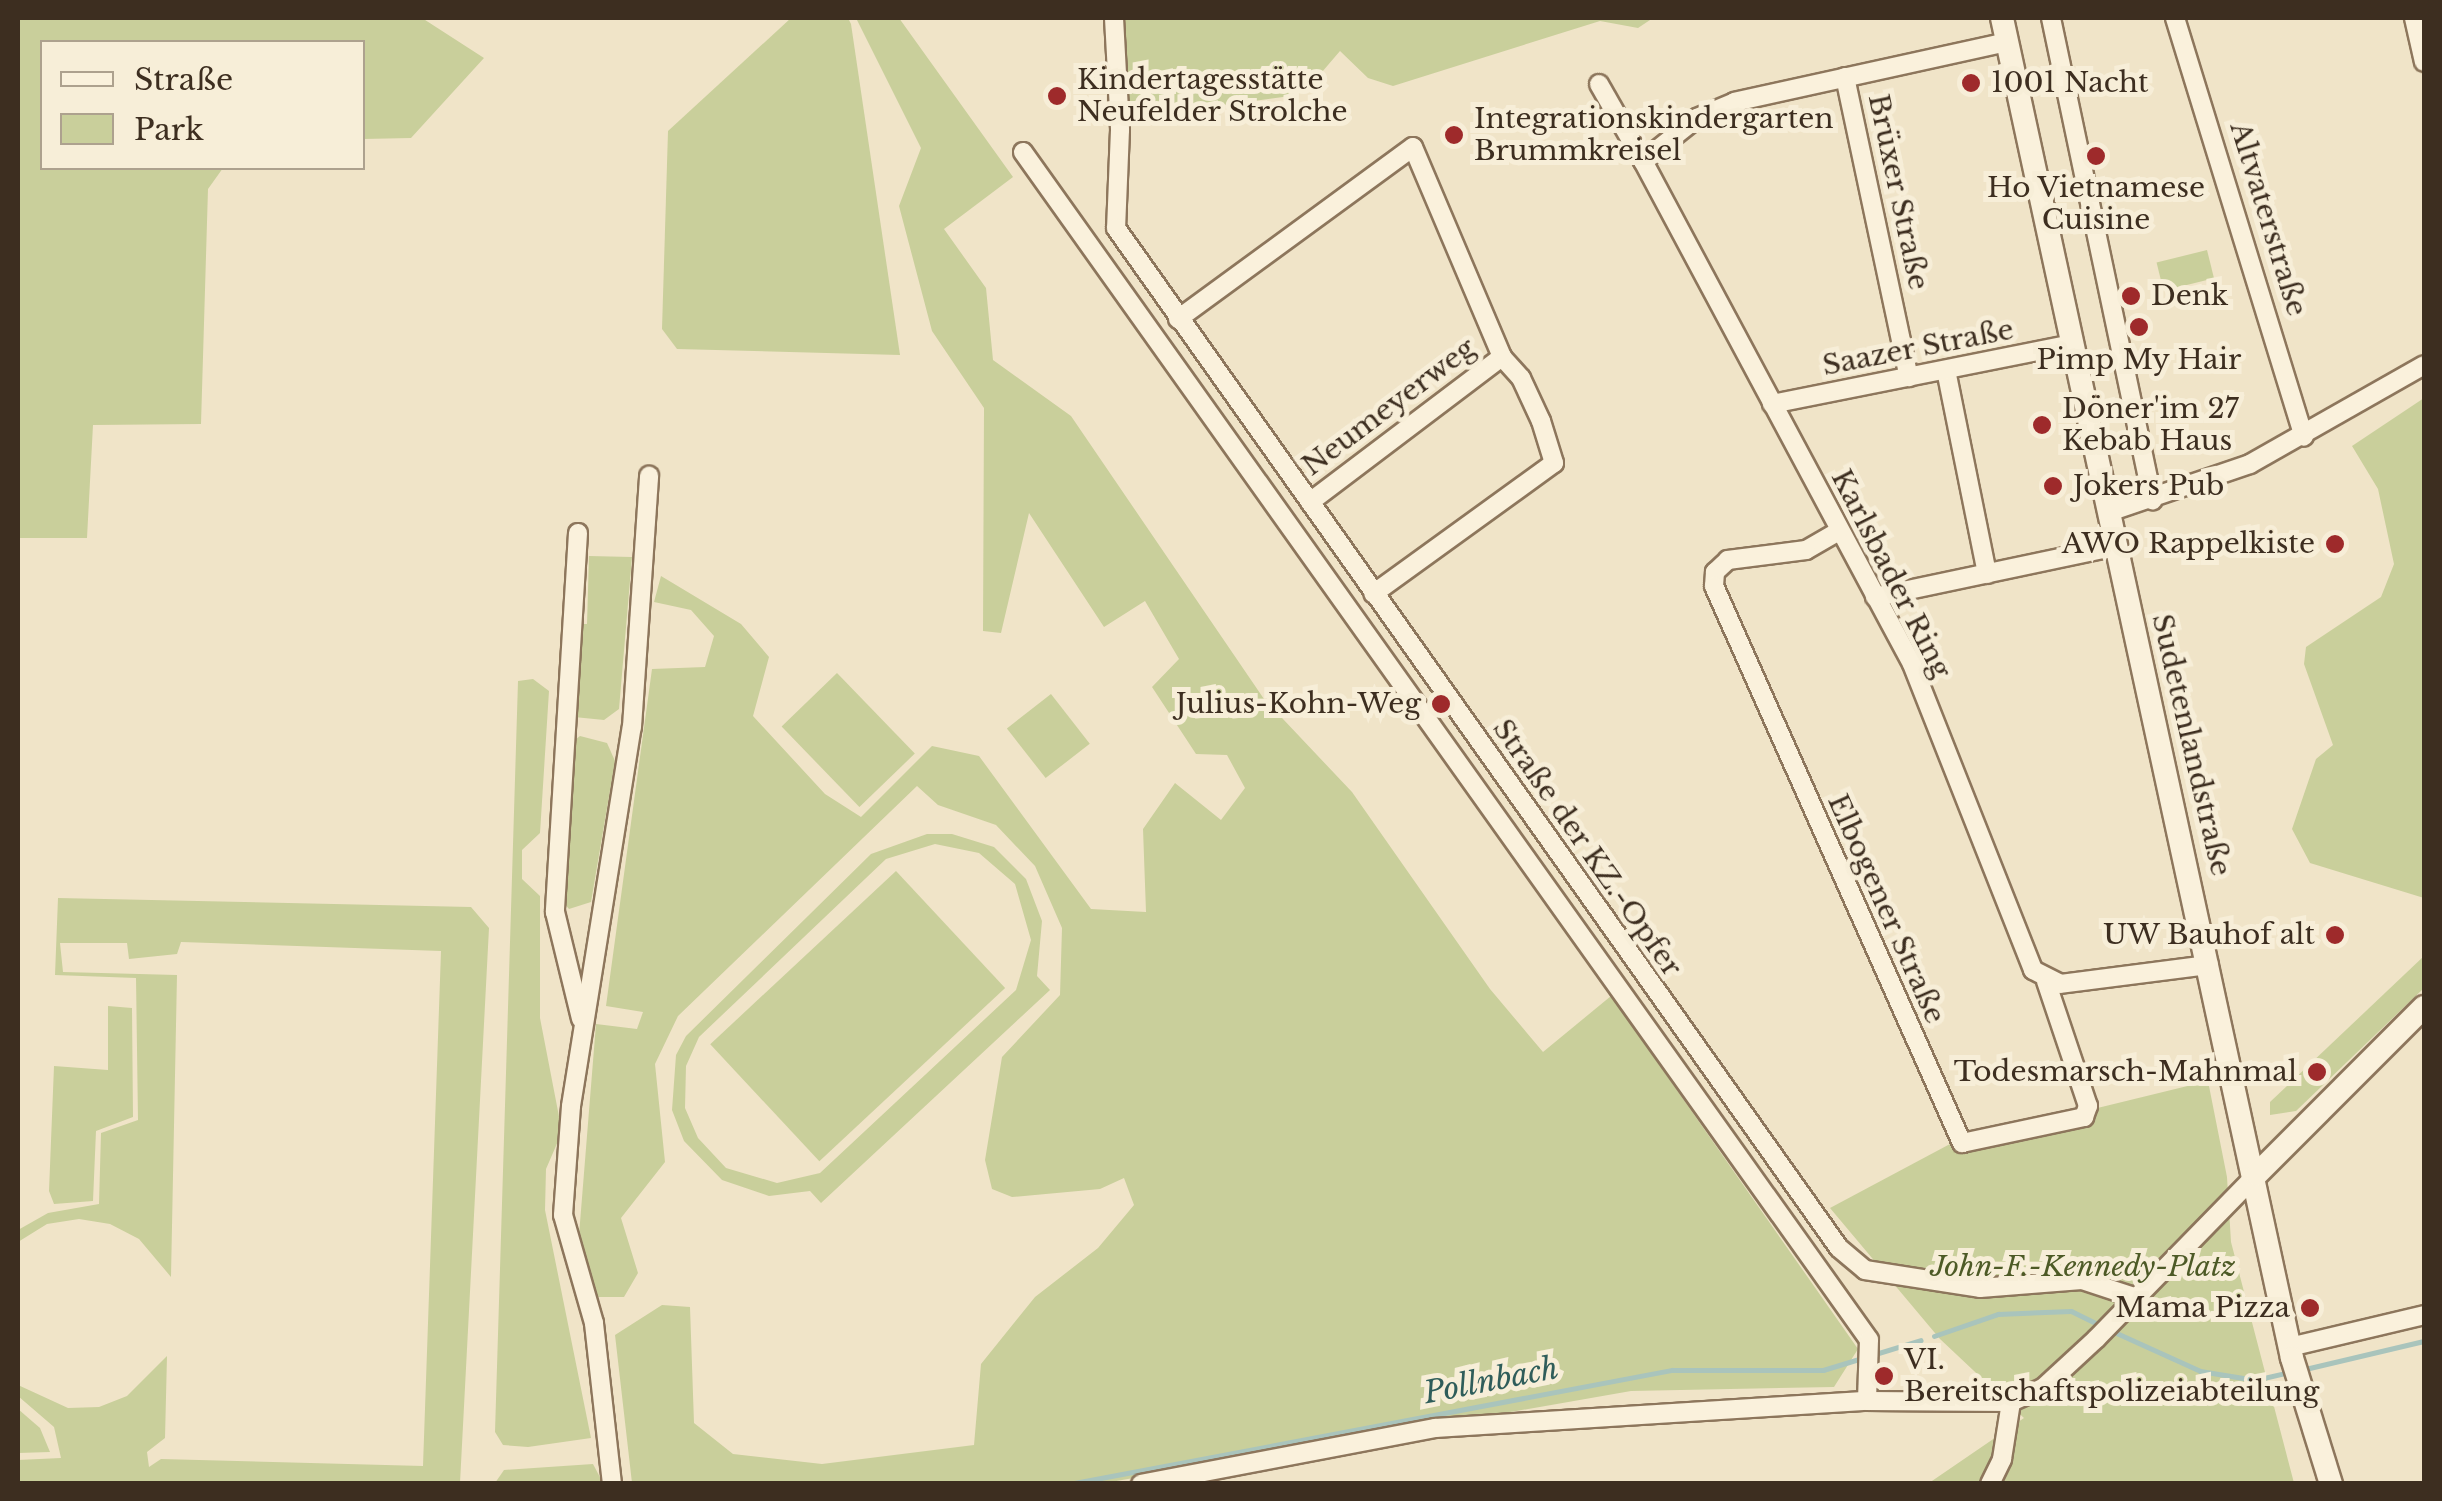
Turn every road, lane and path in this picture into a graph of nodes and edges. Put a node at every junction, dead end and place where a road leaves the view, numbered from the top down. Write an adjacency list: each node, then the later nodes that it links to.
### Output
1 (1114, 18): 12 (street, Straße der KZ.-Opfer)
2 (2002, 18): 6 (street, Sudetenlandstraße)
3 (2051, 18): 21 (street)
4 (2175, 18): 19 (street, Altvaterstraße)
5 (2414, 18): 7 (street)
6 (2007, 42): 8 (street); 13 (street, Sudetenlandstraße)
7 (2424, 62)
8 (1846, 77): 11 (street); 17 (street, Brüxer Straße)
9 (1599, 84): 11 (street, Karlsbader Ring)
10 (1023, 152): 38 (street)
11 (1643, 161): 18 (street, Karlsbader Ring)
12 (1178, 319): 14 (street); 22 (street, Straße der KZ.-Opfer)
13 (2073, 344): 16 (street, Saazer Straße); 23 (street, Sudetenlandstraße)
14 (1502, 357): 22 (street, Neumeyerweg); 28 (street)
15 (2424, 365): 19 (street)
16 (1946, 370): 17 (street, Saazer Straße); 27 (street)
17 (1909, 377): 18 (street, Saazer Straße)
18 (1772, 404): 24 (street, Karlsbader Ring)
19 (2304, 437): 21 (street)
20 (649, 476): 33 (street)
21 (2153, 500): 23 (street)
22 (1310, 502): 28 (street, Straße der KZ.-Opfer)
23 (2109, 512): 26 (street, Sudetenlandstraße)
24 (1839, 530): 29 (street, Karlsbader Ring); 31 (street, Elbogener Straße)
25 (578, 533): 33 (street)
26 (2116, 546): 27 (street); 30 (street, Sudetenlandstraße)
27 (1987, 574): 29 (street)
28 (1373, 594): 35 (street, Straße der KZ.-Opfer)
29 (1876, 597): 31 (street, Karlsbader Ring)
30 (2209, 965): 31 (street); 34 (street, Sudetenlandstraße)
31 (2046, 981)
32 (2424, 1007): 34 (street)
33 (584, 1030): 40 (street)
34 (2257, 1174): 35 (street); 37 (street, Sudetenlandstraße)
35 (2134, 1297): 39 (street)
36 (2424, 1316): 37 (street)
37 (2291, 1352): 43 (street, Sudetenlandstraße)
38 (1867, 1401): 39 (street); 41 (street)
39 (2011, 1402): 42 (street)
40 (612, 1484)
41 (1140, 1484)
42 (1990, 1484)
43 (2331, 1484)

